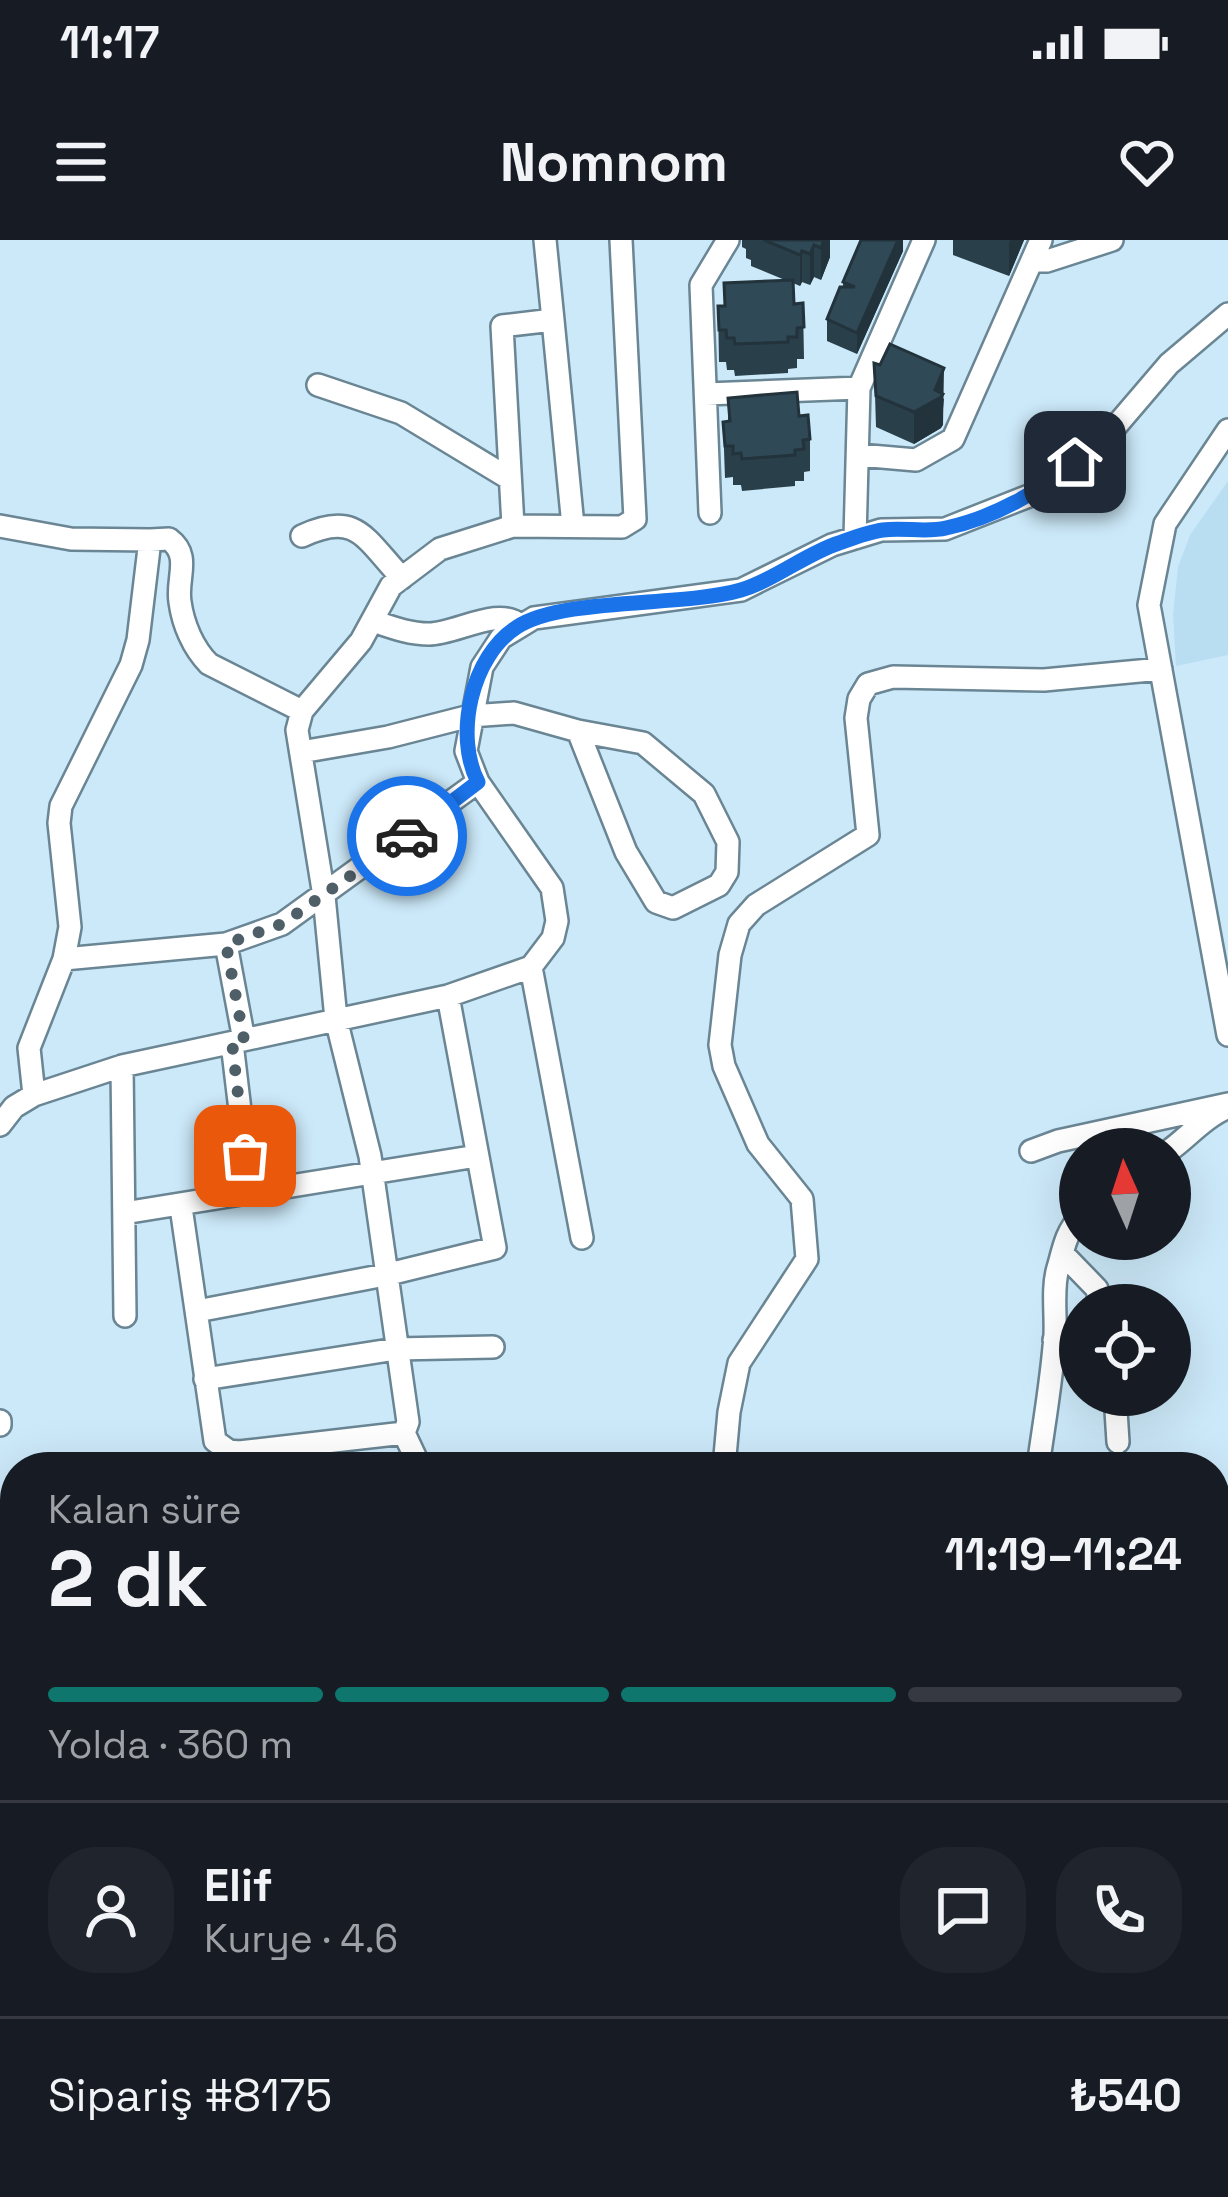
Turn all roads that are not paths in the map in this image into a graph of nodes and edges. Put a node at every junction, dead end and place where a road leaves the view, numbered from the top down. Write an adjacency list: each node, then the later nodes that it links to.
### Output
1 (545, 240): 8 (street)
2 (621, 240): 18 (street)
3 (728, 240): 11 (street)
4 (923, 240): 10 (street)
5 (1112, 240): 6 (street)
6 (1036, 250): 13 (street)
7 (1228, 314): 20 (street)
8 (553, 320): 14 (street); 18 (street)
9 (318, 386): 14 (street)
10 (859, 388): 11 (street); 13 (street)
11 (706, 394): 15 (street)
12 (1228, 430): 25 (street)
13 (859, 455): 20 (street)
14 (510, 478): 17 (street)
15 (710, 513)
16 (0, 526): 21 (street)
17 (513, 526): 18 (street); 22 (street)
18 (573, 526)
19 (302, 536): 22 (street)
20 (855, 538): 24 (street)
21 (150, 540): 26 (street); 33 (street)
22 (402, 578): 23 (street)
23 (373, 622): 24 (street); 26 (street)
24 (520, 625): 27 (street)
25 (1161, 669): 37 (street); 66 (street)
26 (302, 712): 29 (street)
27 (470, 716): 28 (street); 29 (street); 30 (street)
28 (578, 731): 28 (street)
29 (301, 752): 31 (street)
30 (478, 782): 31 (street); 34 (street)
31 (324, 896): 32 (street); 36 (street)
32 (226, 944): 33 (street); 38 (street)
33 (64, 959): 40 (street)
34 (532, 967): 35 (street); 50 (street)
35 (448, 996): 36 (street); 45 (street)
36 (336, 1019): 38 (street); 46 (street)
37 (1228, 1035)
38 (238, 1041): 39 (street); 47 (street)
39 (122, 1066): 40 (street); 49 (street)
40 (34, 1095): 42 (street)
41 (1228, 1105): 43 (street); 44 (street)
42 (0, 1126)
43 (1191, 1135)
44 (1031, 1150)
45 (476, 1156): 46 (street); 53 (street)
46 (372, 1172): 47 (street); 53 (street)
47 (250, 1194): 48 (street)
48 (181, 1207): 49 (street); 55 (street)
49 (124, 1213): 56 (street)
50 (582, 1238)
51 (1063, 1260): 57 (street)
52 (1069, 1260): 54 (street)
53 (385, 1275): 55 (street); 60 (street)
54 (1092, 1284)
55 (197, 1311): 61 (street)
56 (125, 1316)
57 (1054, 1340): 58 (street); 67 (street)
58 (1059, 1340)
59 (493, 1347): 60 (street)
60 (396, 1349): 61 (street); 63 (street)
61 (205, 1379): 63 (street)
62 (1116, 1416): 64 (street)
63 (404, 1433): 65 (street)
64 (1118, 1442)
65 (414, 1452)
66 (725, 1452)
67 (1040, 1452)

